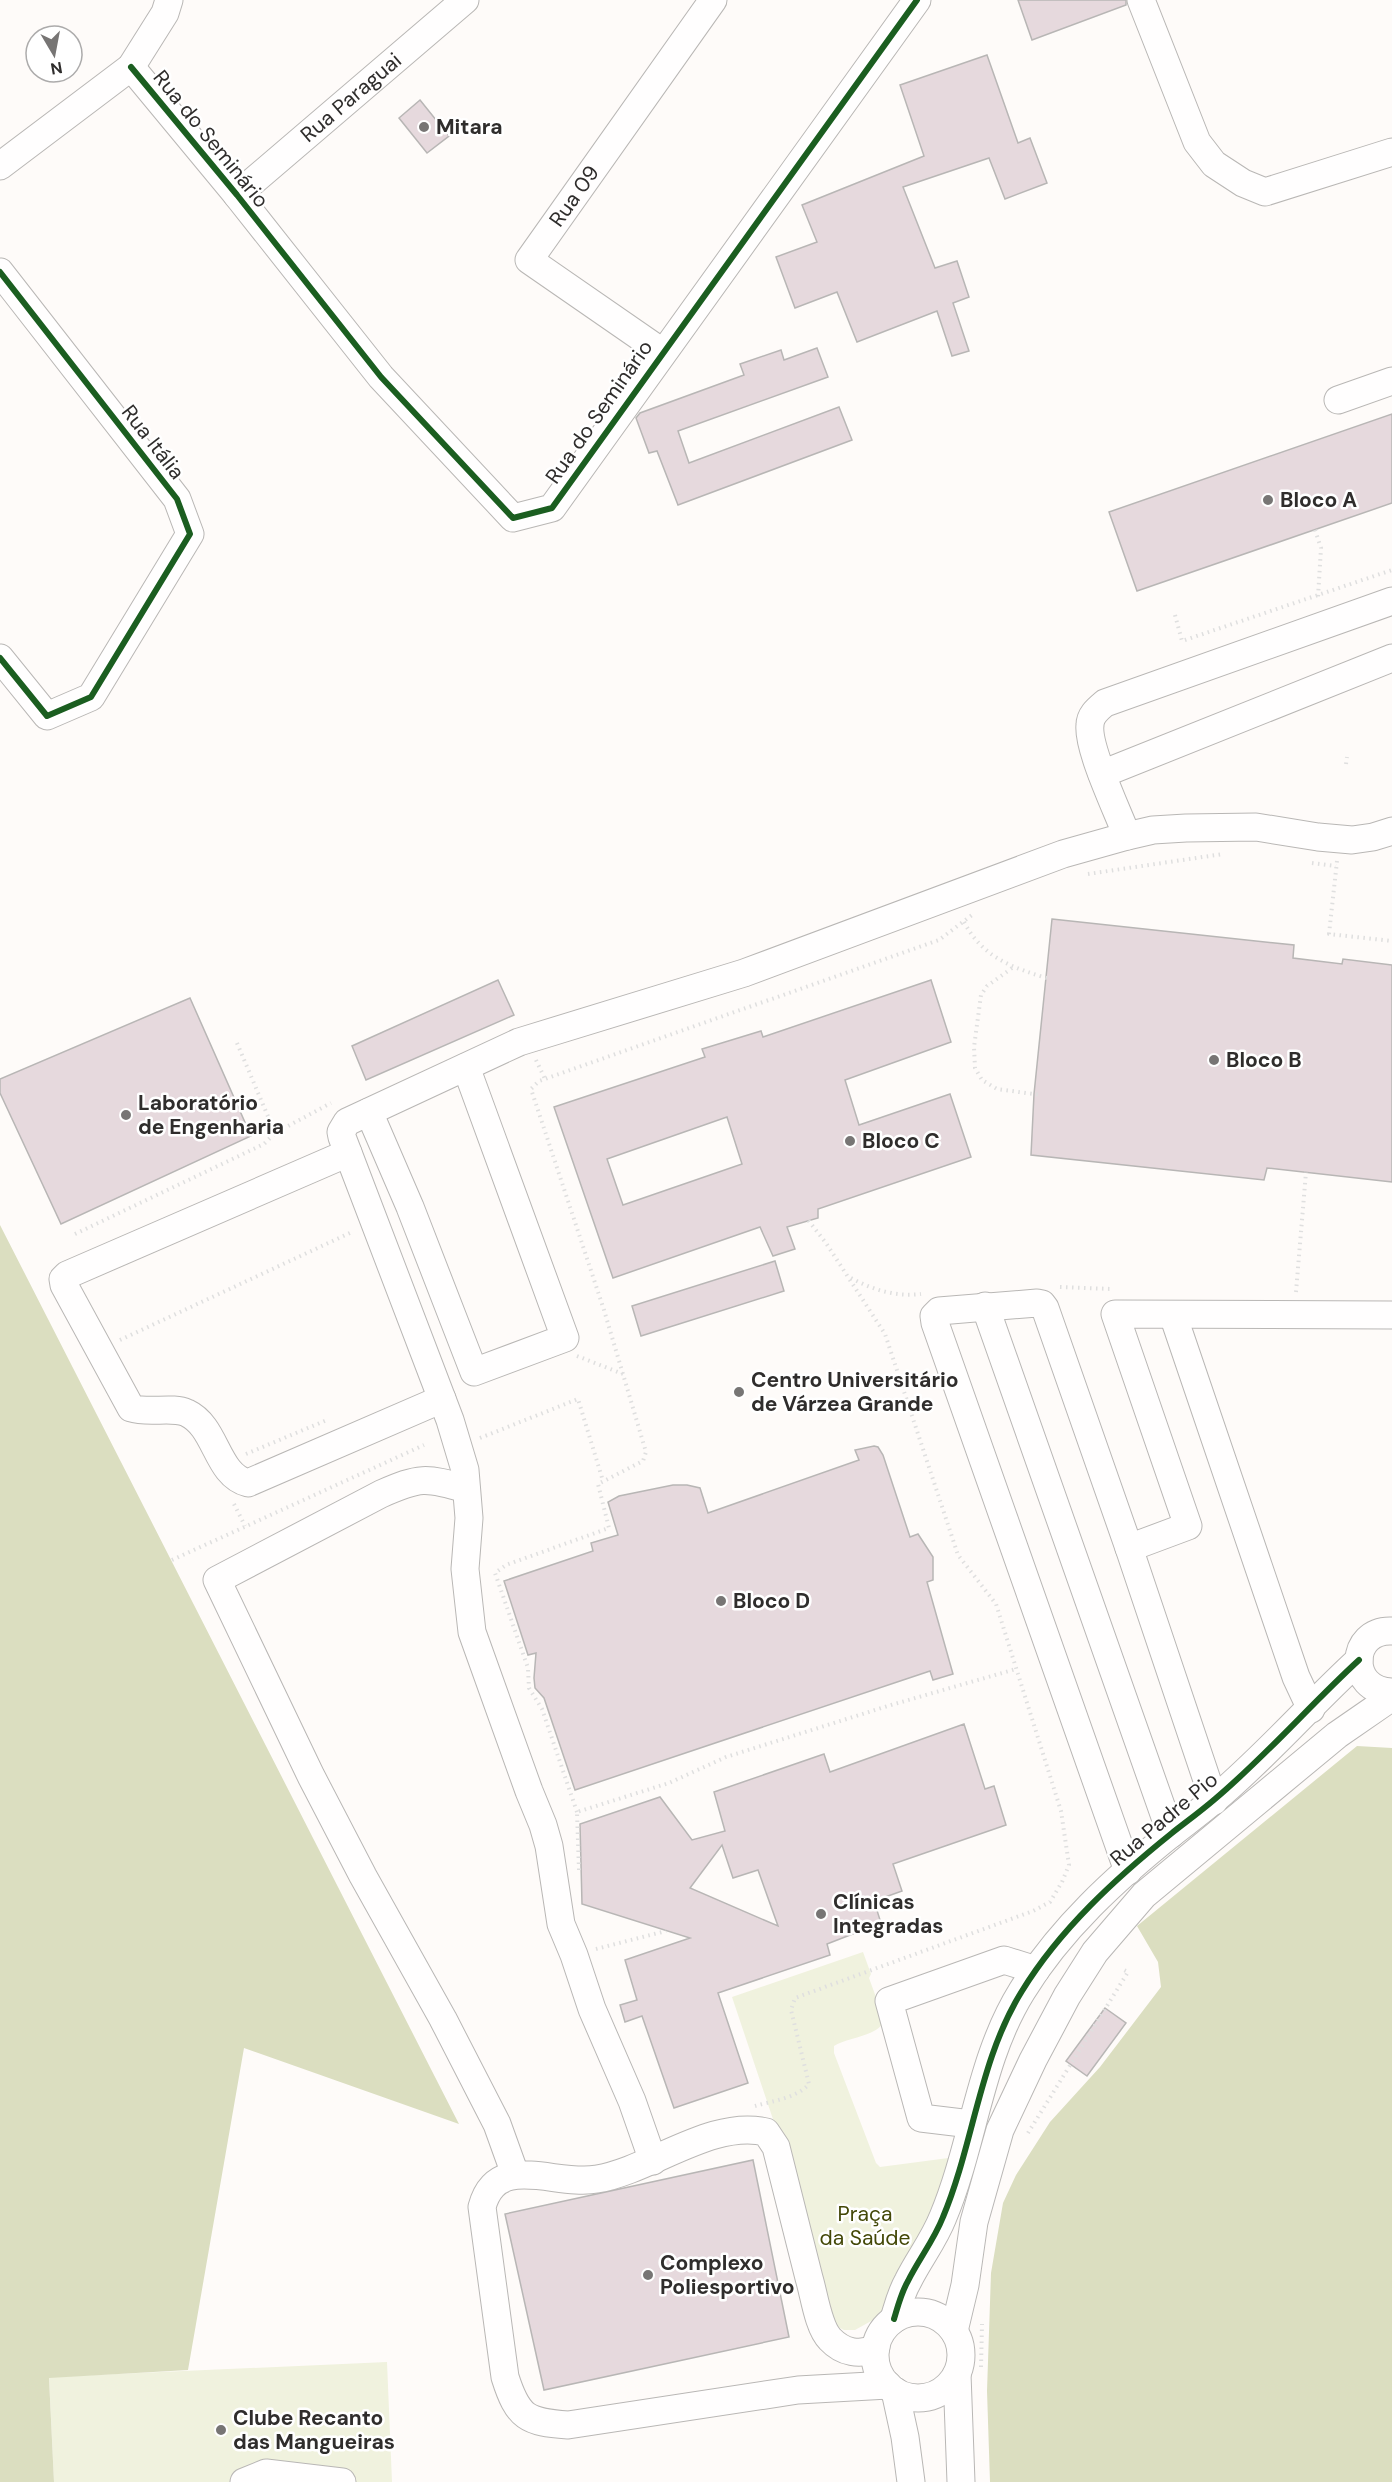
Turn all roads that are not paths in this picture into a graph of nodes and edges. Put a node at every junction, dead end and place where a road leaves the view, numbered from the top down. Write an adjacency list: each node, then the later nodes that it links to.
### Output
1 (169, 0): 6 (street)
2 (465, 0): 9 (street, Rua Paraguai)
3 (713, 0): 11 (street, Rua 09)
4 (917, 0): 11 (street, Rua do Seminário)
5 (1141, 0): 7 (street)
6 (131, 67): 8 (street); 9 (street, Rua do Seminário)
7 (1392, 152)
8 (0, 166)
9 (237, 195): 11 (street, Rua do Seminário)
10 (0, 272): 15 (street, Rua Itália)
11 (662, 352)
12 (1392, 381): 13 (street)
13 (1338, 400)
14 (1392, 601): 17 (street)
15 (0, 658)
16 (1392, 658): 17 (street)
17 (1102, 774): 19 (street)
18 (1392, 831): 19 (street)
19 (1127, 836): 20 (street)
20 (466, 1067): 21 (street); 21 (street)
21 (369, 1112): 22 (street)
22 (348, 1153): 26 (street); 26 (street)
23 (985, 1306): 28 (street); 35 (street); 36 (street)
24 (1173, 1315): 25 (street); 28 (street); 33 (street)
25 (1392, 1315)
26 (442, 1399): 27 (street)
27 (466, 1489): 39 (street); 40 (street)
28 (1129, 1548): 34 (street)
29 (1391, 1630): 30 (street, Rua Padre Pio)
30 (1359, 1660): 31 (street); 33 (street, Rua Padre Pio)
31 (1392, 1692)
32 (1392, 1697): 42 (street)
33 (1311, 1708): 34 (street, Rua Padre Pio)
34 (1214, 1801): 35 (street, Rua Padre Pio)
35 (1171, 1834): 36 (street, Rua Padre Pio)
36 (1128, 1871): 37 (street, Rua Padre Pio)
37 (1036, 1970): 38 (street, Rua Padre Pio); 38 (street)
38 (971, 2124): 41 (street, Rua Padre Pio)
39 (653, 2162): 40 (street); 43 (street)
40 (515, 2174): 45 (street)
41 (894, 2319): 42 (street); 43 (street)
42 (954, 2331): 44 (street)
43 (876, 2347): 45 (street)
44 (969, 2373): 45 (street); 49 (street)
45 (891, 2388): 48 (street)
46 (244, 2482): 47 (street)
47 (342, 2482)
48 (911, 2482)
49 (961, 2482)

